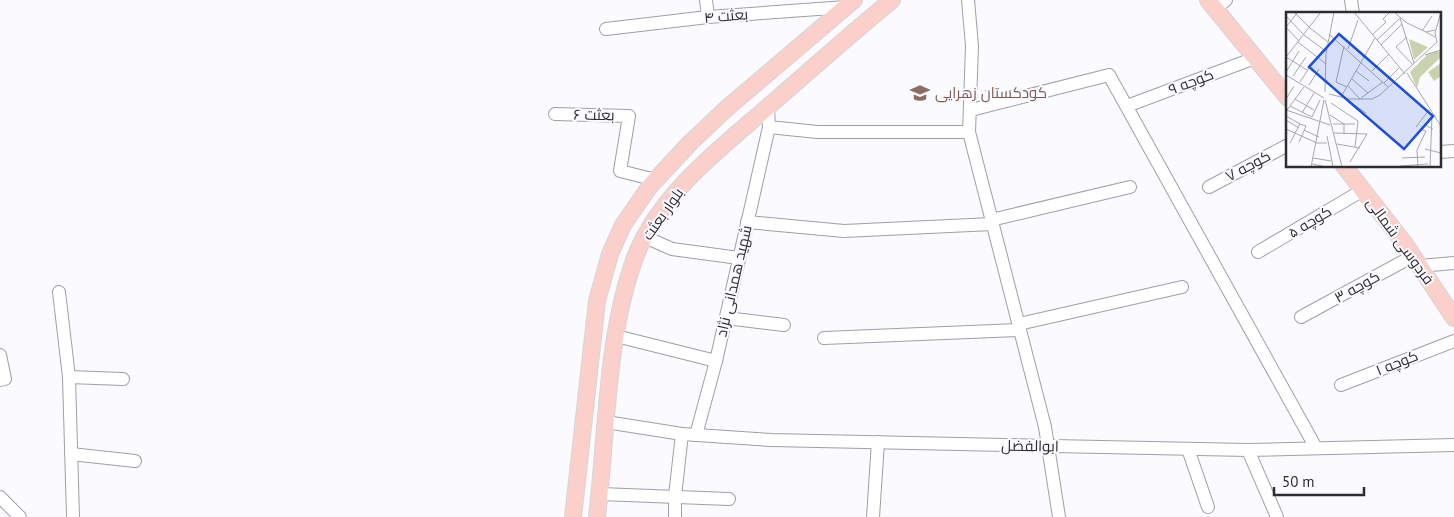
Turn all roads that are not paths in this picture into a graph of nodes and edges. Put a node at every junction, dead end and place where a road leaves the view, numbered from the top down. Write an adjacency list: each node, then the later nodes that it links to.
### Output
1 (706, 0): 6 (street)
2 (892, 0): 11 (main road, بلوار بعثت)
3 (968, 0): 12 (street)
4 (1216, 3): 8 (main road)
5 (850, 4): 6 (street, بعثت ۴); 18 (main road, بلوار بعثت)
6 (708, 17): 7 (street, بعثت ۴)
7 (606, 29)
8 (1255, 58): 9 (main road); 10 (street, کوچه ۹)
9 (1286, 96)
10 (1127, 106): 12 (street); 51 (street)
11 (768, 107): 14 (street, شهید همدانی نژاد); 24 (main road, بلوار بعثت)
12 (971, 110): 15 (street)
13 (556, 114): 18 (street, بعثت ۶)
14 (769, 127): 15 (street); 22 (street, شهید همدانی نژاد)
15 (969, 132): 23 (street)
16 (1286, 146): 20 (street, کوچه ۷)
17 (1346, 168): 21 (main road, فردوسی شمالی)
18 (656, 180): 63 (main road, بلوار بعثت)
19 (1130, 187): 23 (street)
20 (1209, 187)
21 (1362, 190): 25 (street, کوچه ۵); 27 (main road, فردوسی شمالی)
22 (747, 222): 23 (street); 26 (street, شهید همدانی نژاد)
23 (992, 222): 35 (street)
24 (645, 237): 26 (street); 36 (main road, بلوار بعثت)
25 (1258, 252)
26 (739, 258): 32 (street, شهید همدانی نژاد)
27 (1416, 261): 28 (street); 31 (street, کوچه ۳); 33 (main road, فردوسی شمالی)
28 (1454, 263)
29 (1182, 287): 35 (street)
30 (58, 292): 41 (street)
31 (1301, 317)
32 (726, 318): 34 (street); 40 (street, شهید همدانی نژاد)
33 (1454, 318)
34 (784, 324)
35 (1020, 327): 37 (street); 50 (street)
36 (616, 336): 40 (street); 45 (main road, بلوار بعثت)
37 (824, 338)
38 (1454, 341): 44 (street, کوچه ۱)
39 (0, 356): 43 (street)
40 (716, 361): 47 (street, شهید همدانی نژاد)
41 (69, 377): 42 (street); 54 (street)
42 (123, 379)
43 (0, 380)
44 (1341, 385)
45 (606, 422): 46 (street, ابوالفضل); 56 (main road, بلوار بعثت)
46 (682, 434): 47 (street, ابوالفضل); 57 (street)
47 (696, 435): 48 (street, ابوالفضل)
48 (878, 442): 50 (street, ابوالفضل); 66 (street)
49 (1454, 445): 51 (street, ابوالفضل)
50 (1047, 446): 52 (street, ابوالفضل); 67 (street)
51 (1316, 448): 53 (street, ابوالفضل)
52 (1188, 449): 53 (street, ابوالفضل); 60 (street)
53 (1248, 450): 68 (street)
54 (71, 454): 55 (street); 62 (street)
55 (135, 461)
56 (600, 494): 57 (street); 64 (main road, بلوار بعثت)
57 (675, 496): 59 (street); 65 (street)
58 (0, 497): 61 (street)
59 (729, 499)
60 (1208, 507)
61 (20, 517)
62 (73, 517)
63 (573, 517)
64 (597, 517)
65 (675, 517)
66 (873, 517)
67 (1059, 517)
68 (1277, 517)

